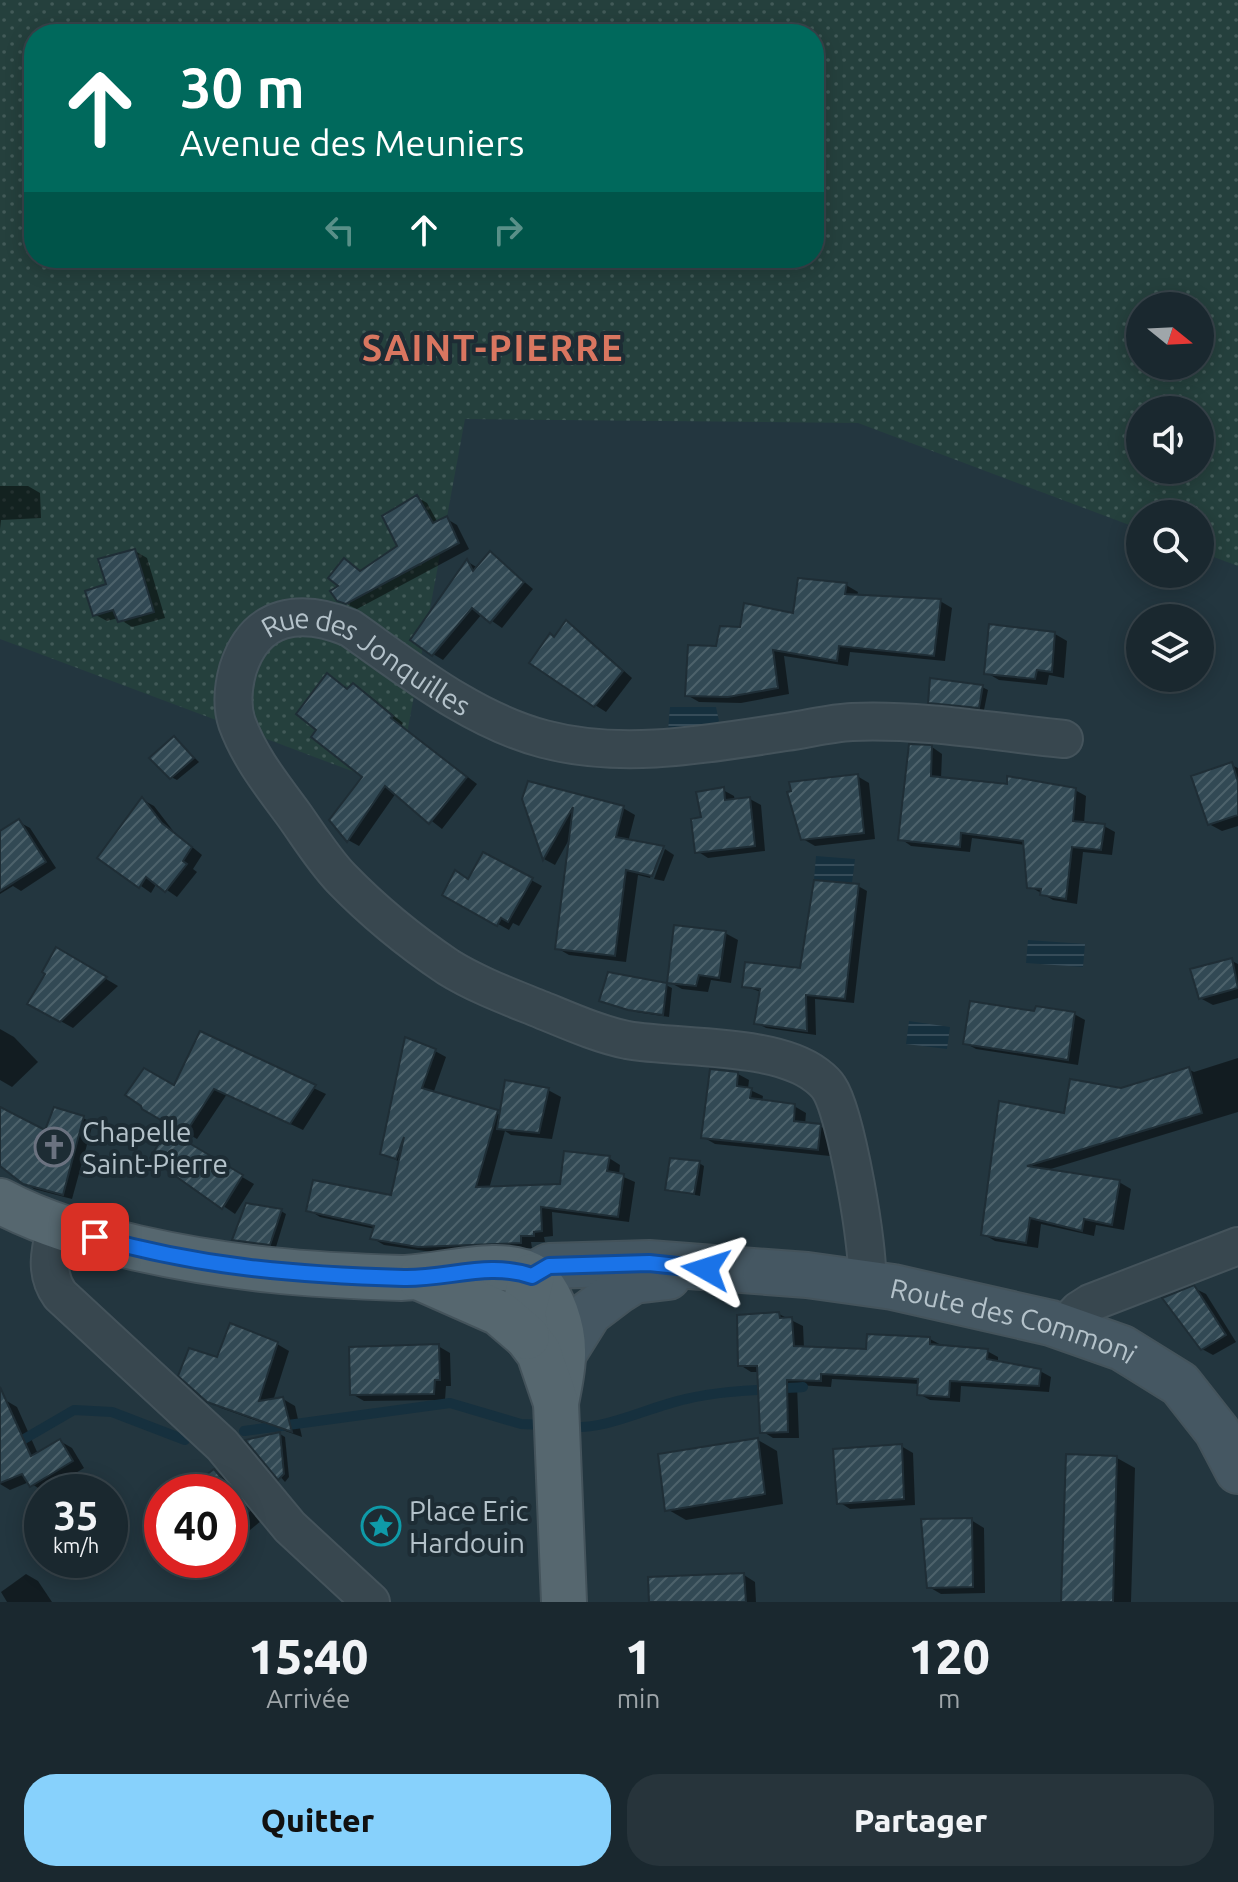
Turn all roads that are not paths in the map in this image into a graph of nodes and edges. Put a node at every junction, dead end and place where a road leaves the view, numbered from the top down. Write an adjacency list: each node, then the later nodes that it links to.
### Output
1 (1064, 739): 8 (street, Rue des Jonquilles)
2 (0, 1201): 3 (main road)
3 (56, 1225): 7 (main road); 13 (street)
4 (1238, 1246): 10 (street)
5 (734, 1271): 6 (street, Route des Commoni); 8 (street, Route des Commoni); 9 (street, Route des Commoni)
6 (634, 1281): 9 (street, Route des Commoni); 11 (street, Route des Commoni)
7 (434, 1283): 9 (main road); 11 (main road)
8 (867, 1283): 10 (street, Route des Commoni)
9 (534, 1285): 11 (main road)
10 (1063, 1327): 12 (street, Route des Commoni)
11 (546, 1345): 14 (main road)
12 (1235, 1458)
13 (371, 1602)
14 (564, 1602)

